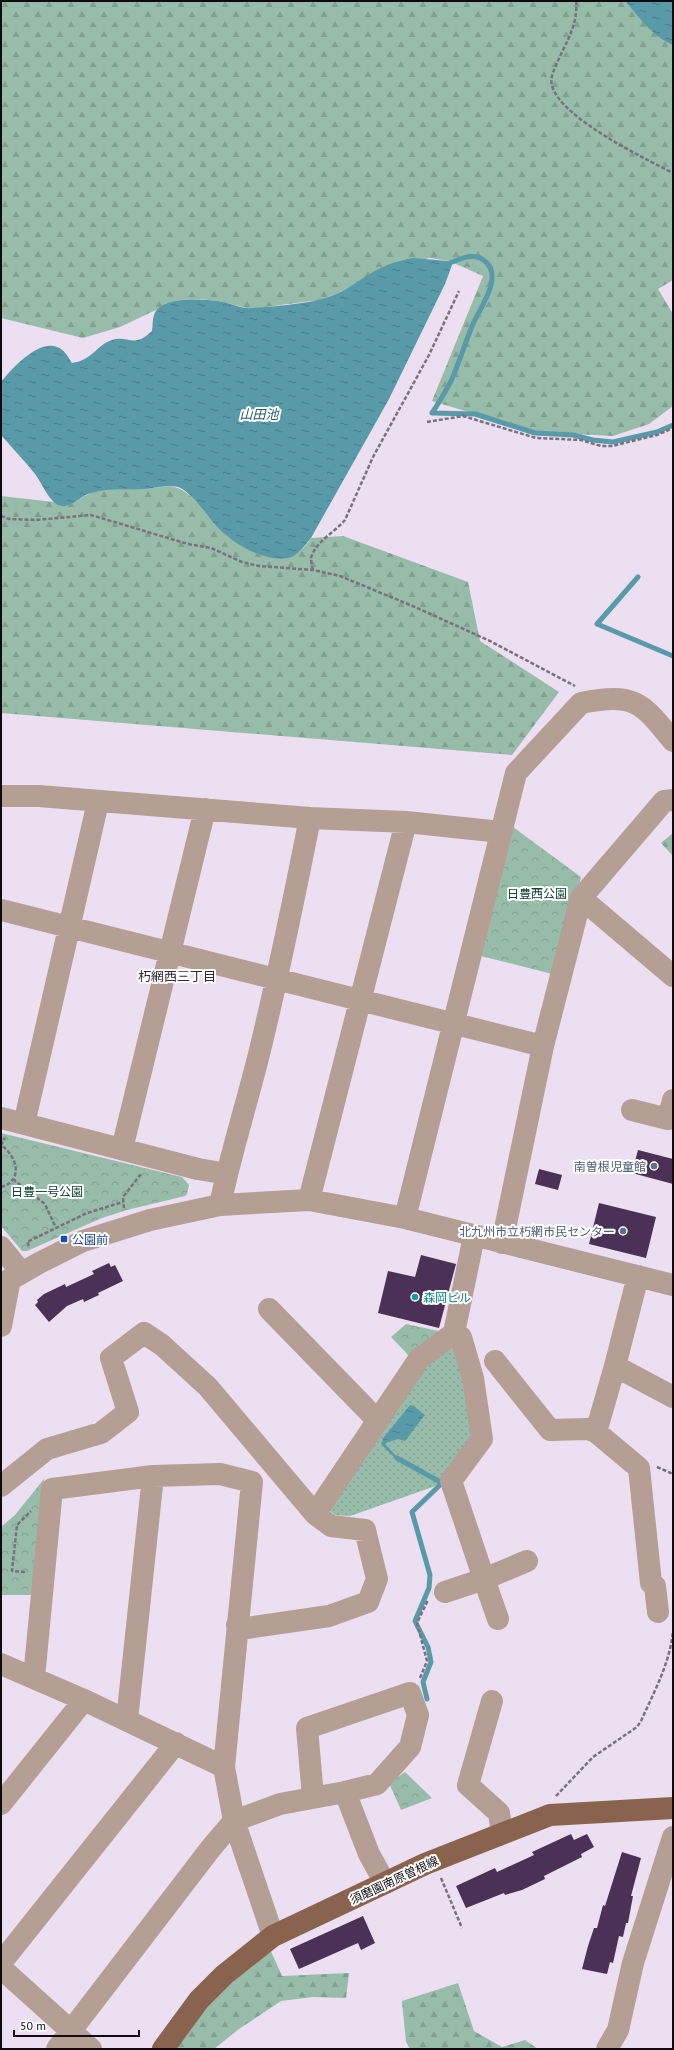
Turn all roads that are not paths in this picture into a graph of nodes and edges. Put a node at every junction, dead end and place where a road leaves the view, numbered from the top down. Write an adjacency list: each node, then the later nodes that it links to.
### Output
1 (673, 741): 8 (street)
2 (1, 796): 4 (street)
3 (673, 800): 9 (street)
4 (98, 802): 5 (street); 11 (street)
5 (205, 809): 6 (street); 12 (street)
6 (310, 818): 7 (street); 14 (street)
7 (406, 822): 8 (street); 15 (street)
8 (501, 832): 16 (street)
9 (581, 898): 13 (street); 17 (street)
10 (1, 910): 11 (street)
11 (69, 927): 12 (street); 20 (street)
12 (170, 953): 14 (street); 21 (street)
13 (673, 976)
14 (277, 979): 15 (street); 22 (street)
15 (360, 999): 16 (street); 23 (street)
16 (453, 1023): 17 (street); 25 (street)
17 (543, 1046): 27 (street)
18 (673, 1100): 19 (street)
19 (632, 1110)
20 (12, 1121): 21 (street)
21 (122, 1149): 22 (street)
22 (227, 1174): 24 (street)
23 (309, 1200): 24 (street); 25 (street)
24 (220, 1205): 30 (street)
25 (405, 1218): 26 (street)
26 (474, 1236): 27 (street); 34 (street)
27 (502, 1243): 29 (street)
28 (1, 1247): 30 (street)
29 (638, 1276): 31 (street); 36 (street)
30 (11, 1279): 33 (street)
31 (673, 1285)
32 (269, 1309): 38 (street)
33 (1, 1326)
34 (454, 1333): 38 (street); 46 (street)
35 (495, 1361): 39 (street)
36 (615, 1366): 37 (street); 39 (street)
37 (673, 1397)
38 (378, 1421): 44 (street)
39 (596, 1432): 48 (street)
40 (258, 1446): 42 (street); 43 (street); 44 (street)
41 (154, 1476): 42 (street); 52 (street); 55 (street)
42 (252, 1482): 50 (street)
43 (1, 1486)
44 (315, 1514): 50 (street)
45 (527, 1561): 46 (street)
46 (484, 1579): 47 (street); 49 (street)
47 (445, 1592)
48 (658, 1612)
49 (498, 1619)
50 (237, 1625): 57 (street)
51 (1, 1664): 52 (street)
52 (34, 1678): 53 (street)
53 (84, 1700): 55 (street); 60 (street)
54 (492, 1701): 63 (street)
55 (127, 1720): 56 (street)
56 (176, 1743): 57 (street); 67 (street)
57 (224, 1767): 62 (street)
58 (345, 1792): 59 (street); 59 (street); 65 (street)
59 (313, 1797): 62 (street)
60 (1, 1804)
61 (673, 1808): 63 (main road, 須磨園南原曽根線)
62 (234, 1821): 66 (street); 69 (street)
63 (502, 1833): 65 (main road, 須磨園南原曽根線)
64 (673, 1837): 73 (street)
65 (385, 1883): 66 (main road, 須磨園南原曽根線)
66 (273, 1936): 72 (main road, 須磨園南原曽根線)
67 (1, 1963)
68 (1, 1968): 69 (street)
69 (70, 2032): 70 (street); 71 (street)
70 (57, 2049)
71 (91, 2049)
72 (163, 2049)
73 (608, 2049)

